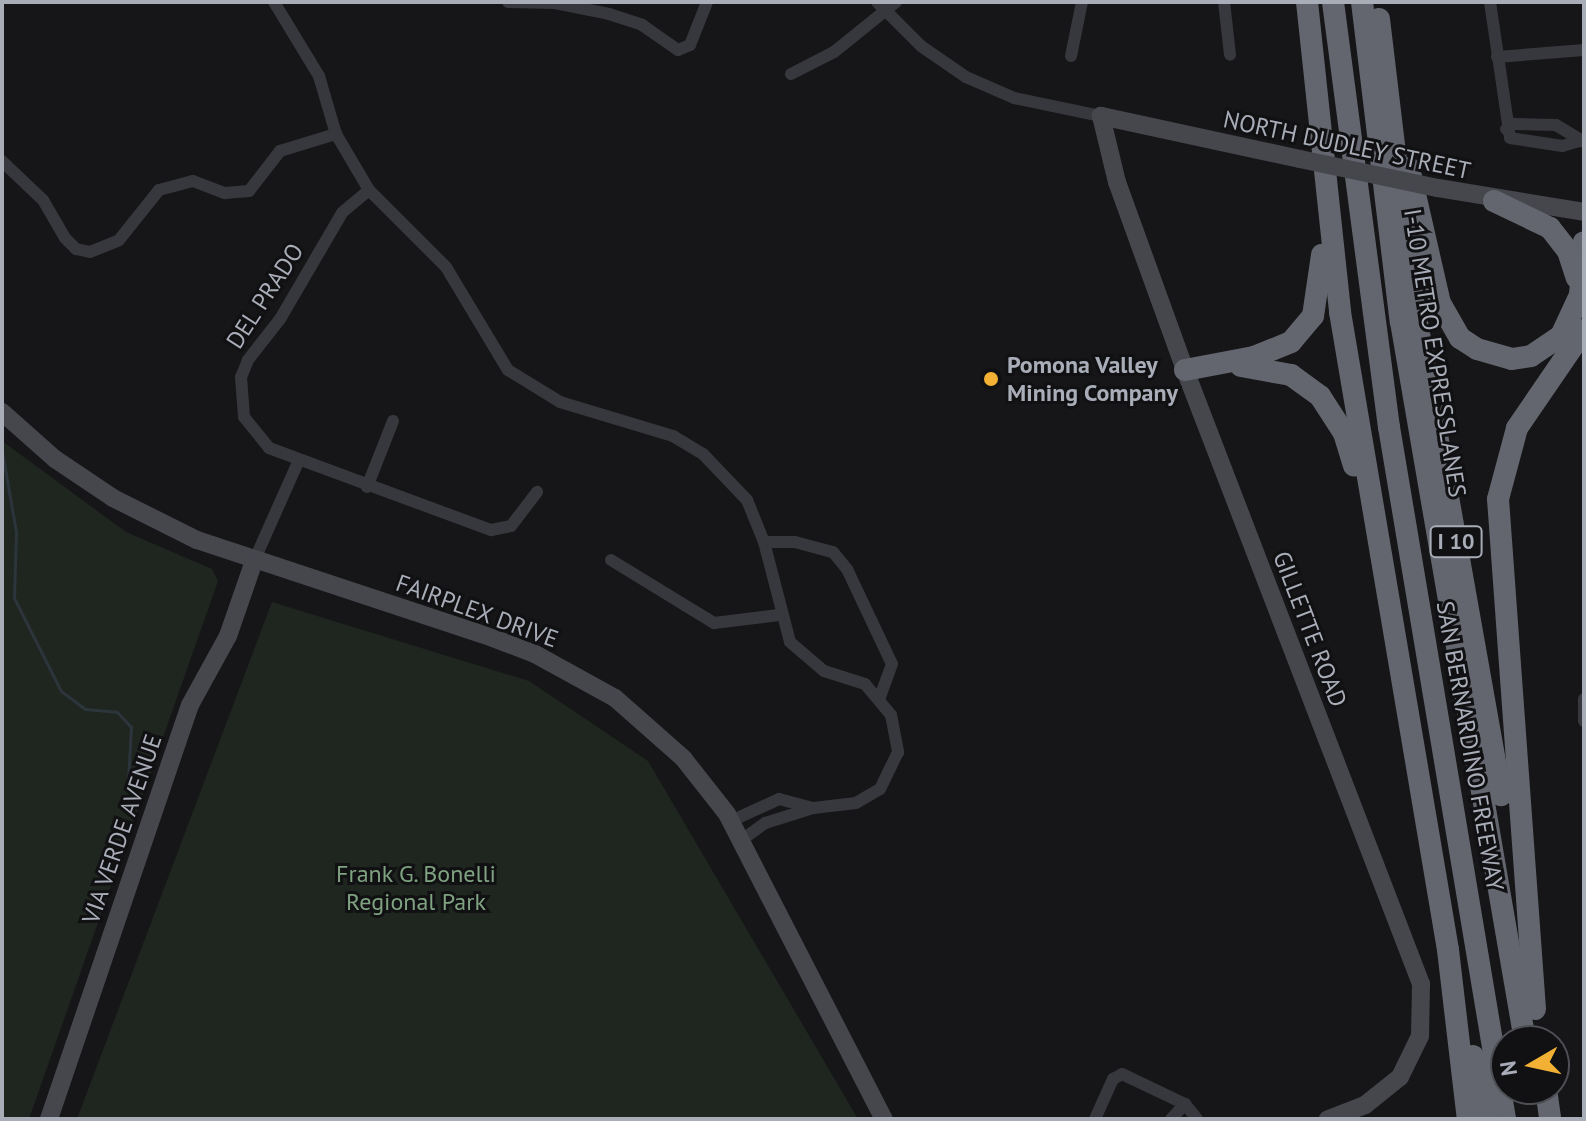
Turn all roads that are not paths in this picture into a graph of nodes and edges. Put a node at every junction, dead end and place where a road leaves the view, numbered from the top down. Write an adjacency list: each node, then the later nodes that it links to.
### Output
1 (274, 2): 24 (street)
2 (508, 2): 14 (street)
3 (707, 2): 14 (street)
4 (896, 2): 13 (street)
5 (1082, 2): 17 (street)
6 (1224, 2): 16 (street)
7 (1307, 2): 25 (highway)
8 (1333, 2): 45 (highway, SAN BERNARDINO FREEWAY / I 10)
9 (1348, 2): 45 (highway, I-10 METRO EXPRESSLANES)
10 (1362, 2): 57 (highway, I-10 METRO EXPRESSLANES)
11 (1376, 2): 20 (highway, SAN BERNARDINO FREEWAY / I 10)
12 (1490, 2): 18 (street)
13 (880, 7): 19 (street); 21 (street)
14 (610, 8)
15 (1584, 50): 18 (street)
16 (1230, 55)
17 (1071, 56)
18 (1497, 57): 23 (street)
19 (791, 74)
20 (1385, 74): 33 (highway); 56 (highway, SAN BERNARDINO FREEWAY / I 10)
21 (1101, 116): 30 (main road, NORTH DUDLEY STREET, bridge); 35 (main road, GILLETTE ROAD)
22 (1548, 124): 23 (street); 26 (street); 27 (street)
23 (1506, 129): 27 (street)
24 (336, 134): 28 (street); 29 (street)
25 (1320, 139): 35 (highway); 43 (highway)
26 (1582, 141): 27 (street)
27 (1544, 144)
28 (2, 161)
29 (369, 190): 38 (street, DEL PRADO); 41 (street)
30 (1494, 201): 31 (main road, NORTH DUDLEY STREET); 33 (highway)
31 (1584, 212)
32 (1584, 242): 33 (highway)
33 (1580, 295)
34 (1584, 330): 56 (highway)
35 (1185, 370): 43 (highway); 65 (main road, GILLETTE ROAD)
36 (2, 412): 44 (main road, FAIRPLEX DRIVE)
37 (393, 421): 39 (street)
38 (299, 460): 39 (street, DEL PRADO); 44 (street)
39 (367, 487): 40 (street, DEL PRADO)
40 (537, 492)
41 (764, 542): 46 (street); 47 (street)
42 (611, 560): 46 (street)
43 (1383, 560): 55 (highway)
44 (254, 561): 53 (main road, FAIRPLEX DRIVE); 60 (main road, VIA VERDE AVENUE)
45 (1413, 577): 68 (highway, SAN BERNARDINO FREEWAY / I 10)
46 (779, 615): 47 (street)
47 (880, 697): 51 (street)
48 (1584, 699): 49 (street)
49 (1584, 721)
50 (776, 800): 51 (street); 52 (street); 53 (street)
51 (813, 808): 52 (street)
52 (780, 818): 54 (street)
53 (731, 821): 54 (main road, FAIRPLEX DRIVE)
54 (742, 840): 61 (main road, FAIRPLEX DRIVE)
55 (1448, 950): 66 (highway); 67 (highway)
56 (1535, 1009): 58 (highway, SAN BERNARDINO FREEWAY / I 10)
57 (1522, 1025)
58 (1537, 1025)
59 (1185, 1104): 62 (street); 63 (street); 64 (street)
60 (49, 1119)
61 (884, 1119)
62 (1095, 1119)
63 (1171, 1119)
64 (1197, 1119)
65 (1328, 1119)
66 (1468, 1119)
67 (1487, 1119)
68 (1505, 1119)

